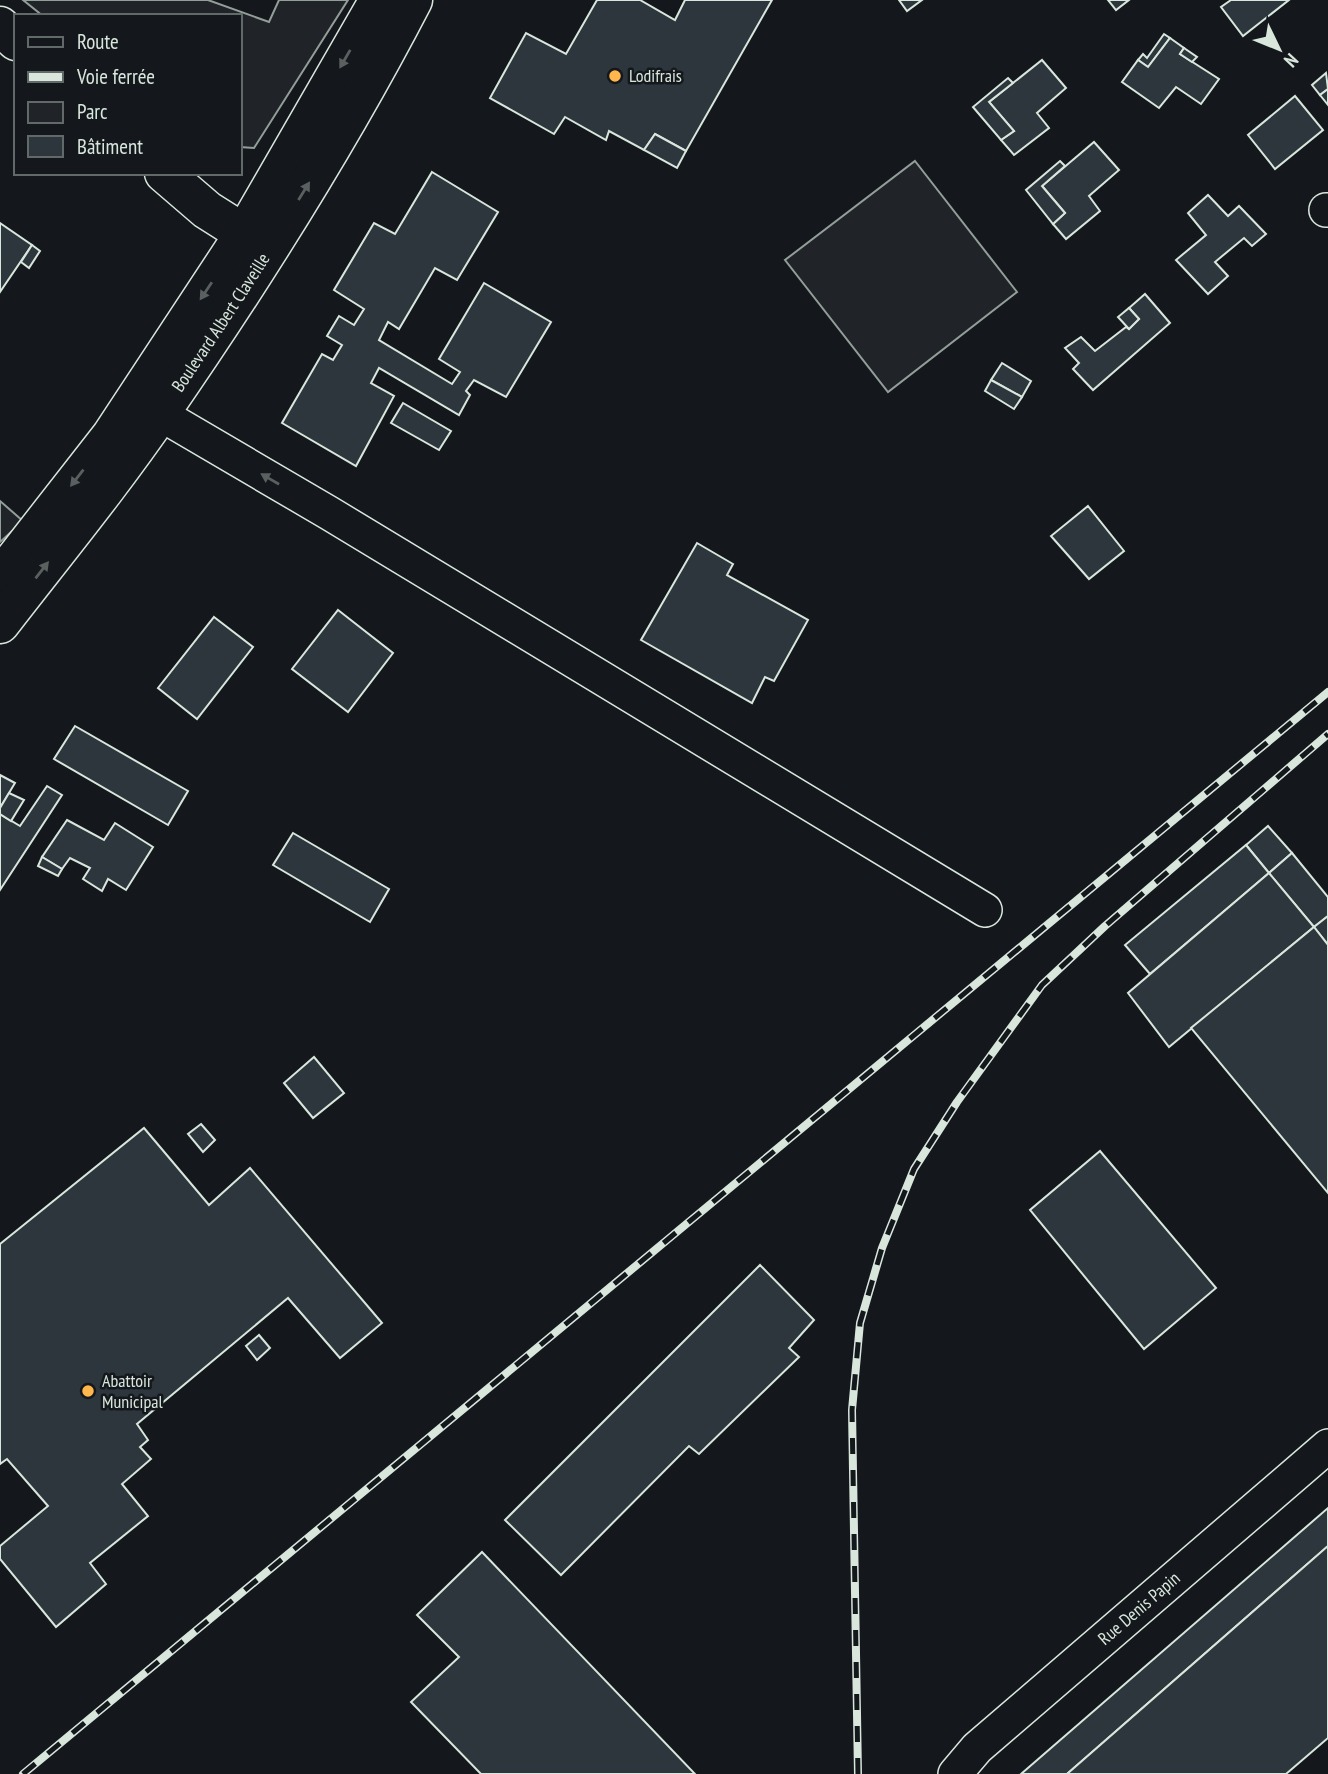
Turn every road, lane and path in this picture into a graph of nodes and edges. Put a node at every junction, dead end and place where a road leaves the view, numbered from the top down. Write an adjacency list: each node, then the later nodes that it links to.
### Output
1 (379, 0): 6 (main road, Boulevard Albert Claveille, one-way to 6)
2 (413, 0): 6 (main road, Boulevard Albert Claveille, one-way to 2)
3 (0, 26): 4 (main road)
4 (14, 39)
5 (166, 175): 6 (main road)
6 (256, 241): 7 (main road, Boulevard Albert Claveille)
7 (147, 406): 8 (main road, Boulevard Albert Claveille, one-way to 8); 9 (main road, Boulevard Albert Claveille, one-way to 7); 10 (street, one-way to 7)
8 (0, 578)
9 (0, 624)
10 (985, 910)
11 (1328, 1446): 12 (street, Rue Denis Papin)
12 (955, 1774)

